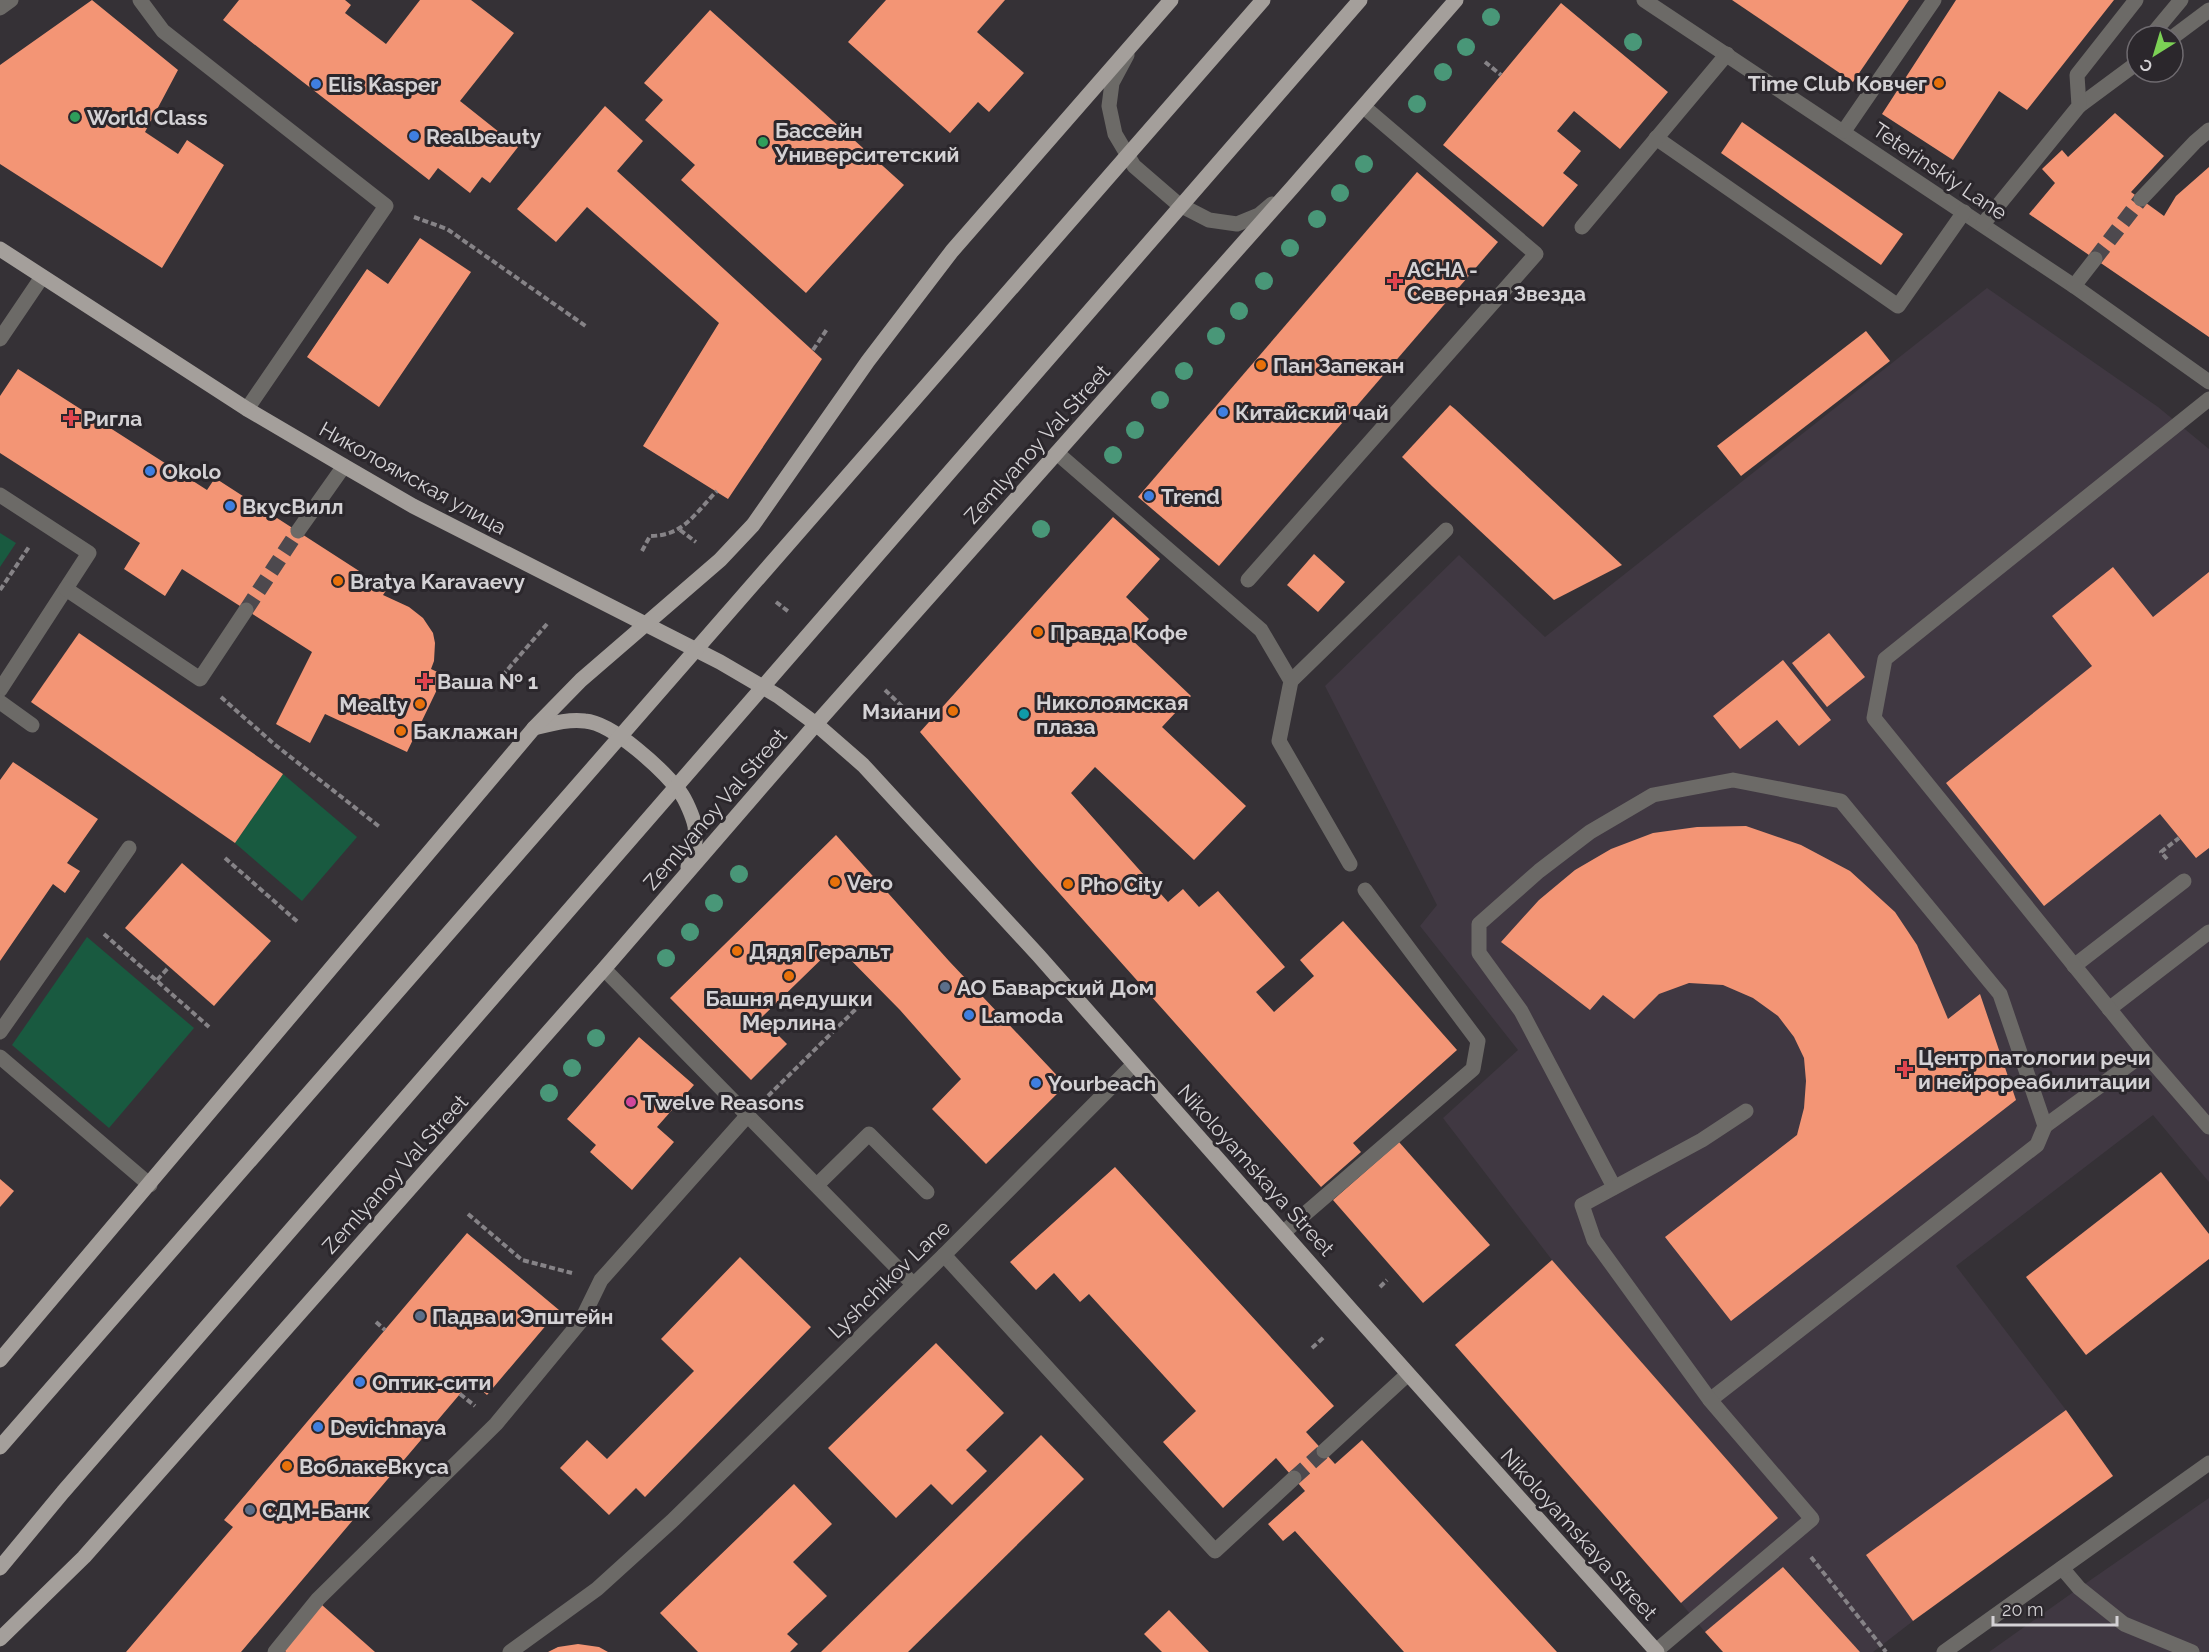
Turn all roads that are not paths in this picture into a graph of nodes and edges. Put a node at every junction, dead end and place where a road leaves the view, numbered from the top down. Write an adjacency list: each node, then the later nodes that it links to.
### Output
1 (11, 0): 11 (street)
2 (140, 0): 37 (street)
3 (1171, 0): 15 (main road)
4 (1263, 0): 80 (main road)
5 (1360, 0): 84 (main road, Zemlyanoy Val Street)
6 (1644, 0): 16 (street, Teterinskiy Lane)
7 (1934, 0): 23 (street)
8 (2136, 0): 20 (street)
9 (2181, 0): 13 (street)
10 (1452, 3): 21 (main road, Zemlyanoy Val Street)
11 (0, 8)
12 (2209, 10): 14 (street)
13 (2161, 24)
14 (2185, 28)
15 (1132, 45): 25 (street); 46 (main road)
16 (1727, 54): 23 (street, Teterinskiy Lane); 24 (street)
17 (2125, 67): 19 (street)
18 (2125, 72): 19 (street)
19 (2114, 80): 20 (street)
20 (2079, 106): 28 (street)
21 (1364, 107): 25 (main road, Zemlyanoy Val Street); 43 (street)
22 (2209, 130): 26 (street)
23 (1844, 131): 27 (street, Teterinskiy Lane)
24 (1656, 138): 27 (street); 29 (street)
25 (1291, 189): 38 (main road, Zemlyanoy Val Street)
26 (2141, 199)
27 (1964, 212): 28 (street, Teterinskiy Lane)
28 (1983, 224): 33 (street, Teterinskiy Lane)
29 (1582, 227)
30 (0, 249): 32 (main road, Николоямская улица)
31 (2095, 259): 33 (street)
32 (42, 277): 34 (street); 37 (main road, Николоямская улица)
33 (2074, 286): 35 (street, Teterinskiy Lane)
34 (0, 339)
35 (2209, 382)
36 (2209, 399): 59 (street)
37 (247, 409): 39 (main road, Николоямская улица)
38 (1057, 453): 47 (street); 51 (main road, Zemlyanoy Val Street)
39 (344, 466): 42 (street); 46 (main road, Николоямская улица)
40 (0, 495): 44 (street)
41 (1446, 530): 47 (street)
42 (298, 531)
43 (1248, 580)
44 (66, 589): 45 (street); 48 (street)
45 (246, 610)
46 (647, 623): 51 (main road, Николоямская улица); 52 (main road)
47 (1292, 681): 54 (street)
48 (0, 690)
49 (0, 702): 50 (street)
50 (32, 724)
51 (816, 724): 55 (main road, Zemlyanoy Val Street); 65 (main road, Nikoloyamskaya Street)
52 (534, 728): 55 (main road); 70 (main road)
53 (129, 848): 62 (street)
54 (1350, 864)
55 (685, 876): 60 (main road, Zemlyanoy Val Street)
56 (2184, 881): 59 (street)
57 (1365, 890): 74 (street)
58 (2209, 932): 61 (street)
59 (2073, 966): 61 (street)
60 (604, 969): 67 (street); 86 (main road, Zemlyanoy Val Street)
61 (2109, 1009): 63 (street)
62 (0, 1032)
63 (2145, 1053): 68 (street); 69 (street)
64 (0, 1057): 70 (street)
65 (1134, 1064): 74 (main road, Nikoloyamskaya Street); 75 (street, Lyshchikov Lane)
66 (1746, 1111): 72 (street)
67 (748, 1115): 71 (street); 87 (street)
68 (2045, 1126): 72 (street); 79 (street)
69 (2209, 1127)
70 (150, 1185): 77 (main road)
71 (817, 1185): 73 (street); 76 (street)
72 (1614, 1187): 79 (street)
73 (927, 1192)
74 (1284, 1232): 78 (main road, Nikoloyamskaya Street)
75 (944, 1255): 76 (street, Lyshchikov Lane); 83 (street)
76 (913, 1284): 88 (street, Lyshchikov Lane)
77 (0, 1360)
78 (1408, 1374): 81 (street); 89 (main road, Nikoloyamskaya Street)
79 (1710, 1400): 89 (street)
80 (4, 1443)
81 (1324, 1451)
82 (2209, 1463): 85 (street)
83 (1294, 1478)
84 (0, 1568)
85 (2062, 1568): 90 (street); 91 (street)
86 (0, 1639)
87 (275, 1652)
88 (510, 1652)
89 (1657, 1652)
90 (1944, 1652)
91 (2192, 1652)

